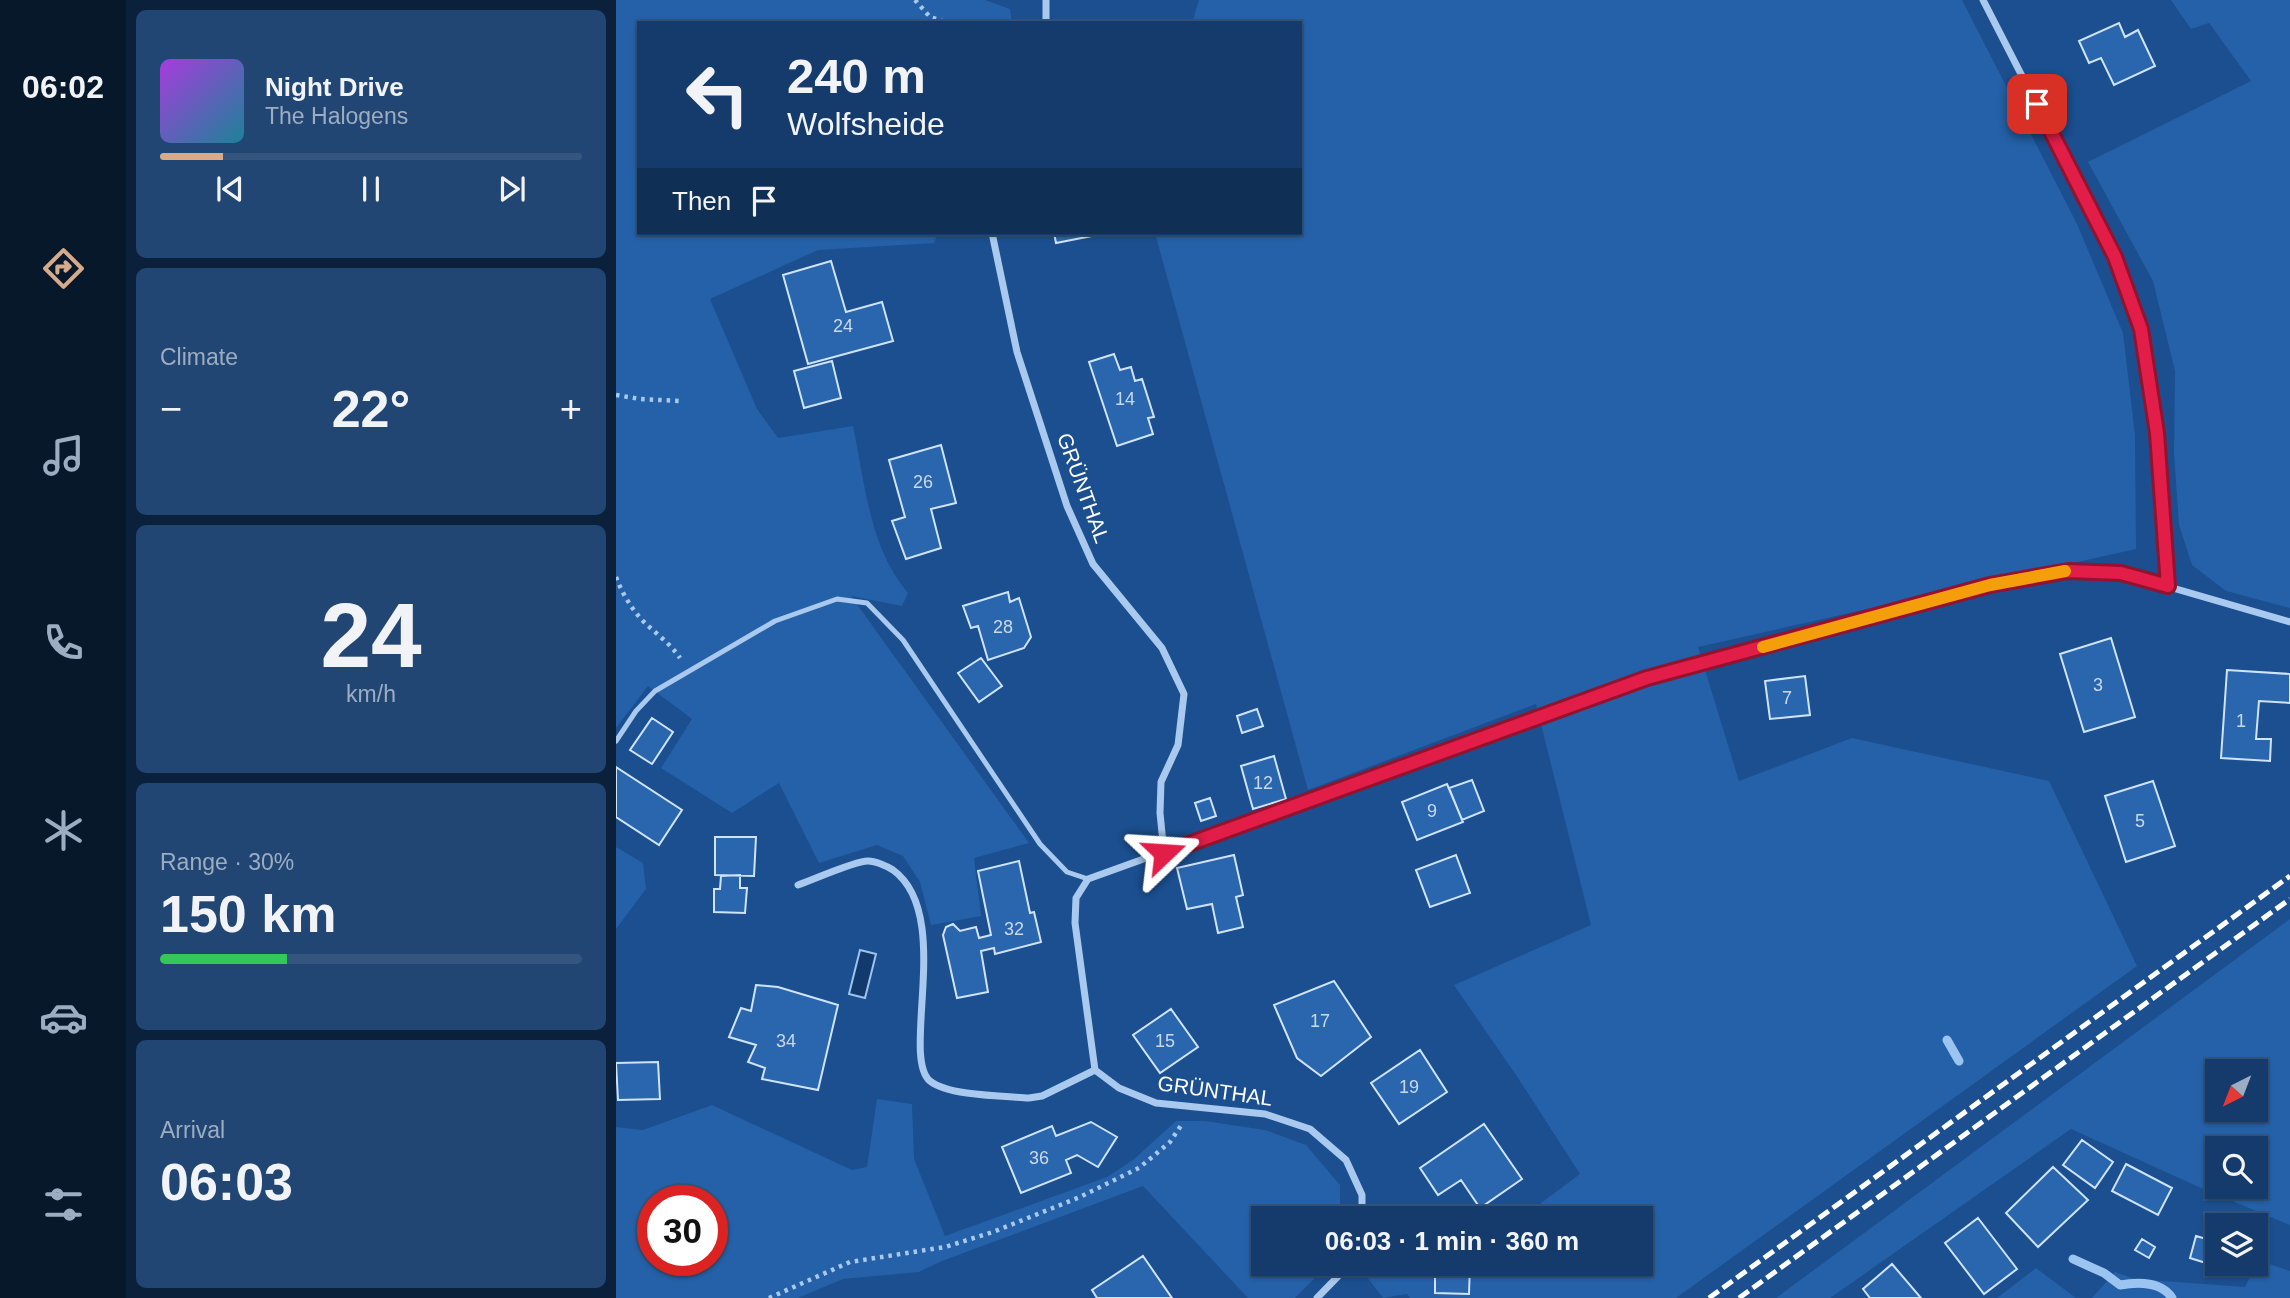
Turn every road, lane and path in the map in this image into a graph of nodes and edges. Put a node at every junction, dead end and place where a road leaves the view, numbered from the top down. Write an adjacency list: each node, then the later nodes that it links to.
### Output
1 (915, 0): 4 (path)
2 (1046, 0): 5 (street)
3 (1983, 0): 10 (street)
4 (942, 21)
5 (1046, 21)
6 (992, 235): 14 (street, GRÜNTHAL)
7 (616, 395): 8 (path)
8 (681, 401)
9 (616, 577): 12 (path)
10 (2168, 586): 11 (street); 14 (street)
11 (2290, 622)
12 (688, 670): 13 (lane); 15 (lane)
13 (616, 741)
14 (1164, 853): 15 (street)
15 (1088, 879): 17 (street)
16 (798, 885): 17 (street)
17 (1096, 1070): 18 (street, GRÜNTHAL)
18 (1192, 1108): 19 (street, GRÜNTHAL); 21 (path)
19 (1362, 1206)
20 (1338, 1276): 22 (street)
21 (769, 1298)
22 (1317, 1298)

